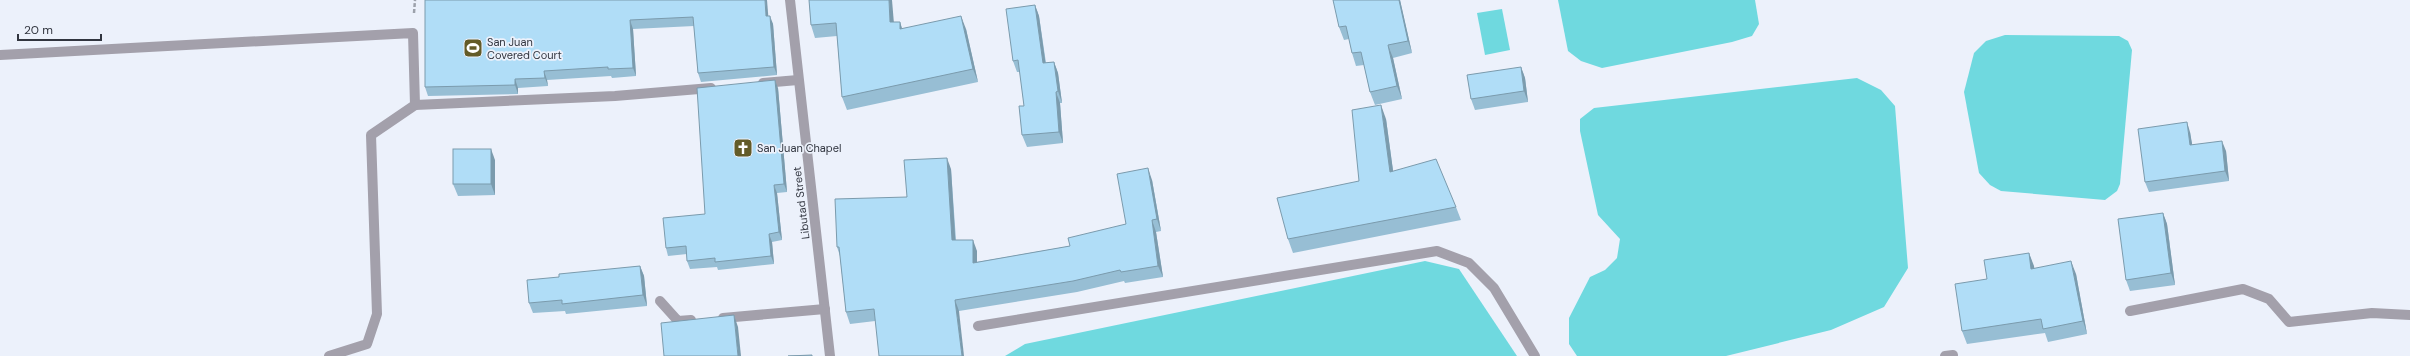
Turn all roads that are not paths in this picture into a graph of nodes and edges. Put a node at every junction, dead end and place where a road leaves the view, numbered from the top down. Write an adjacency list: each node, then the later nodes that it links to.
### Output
1 (790, 0): 3 (street, Libutad Street)
2 (0, 55): 6 (street)
3 (798, 80): 4 (street); 8 (street, Libutad Street)
4 (750, 84)
5 (718, 87): 6 (street)
6 (415, 105): 12 (street)
7 (660, 301): 8 (street)
8 (826, 309): 13 (street, Libutad Street)
9 (2130, 311): 10 (street)
10 (2410, 315)
11 (978, 326): 14 (street)
12 (329, 356)
13 (830, 356)
14 (1535, 356)

